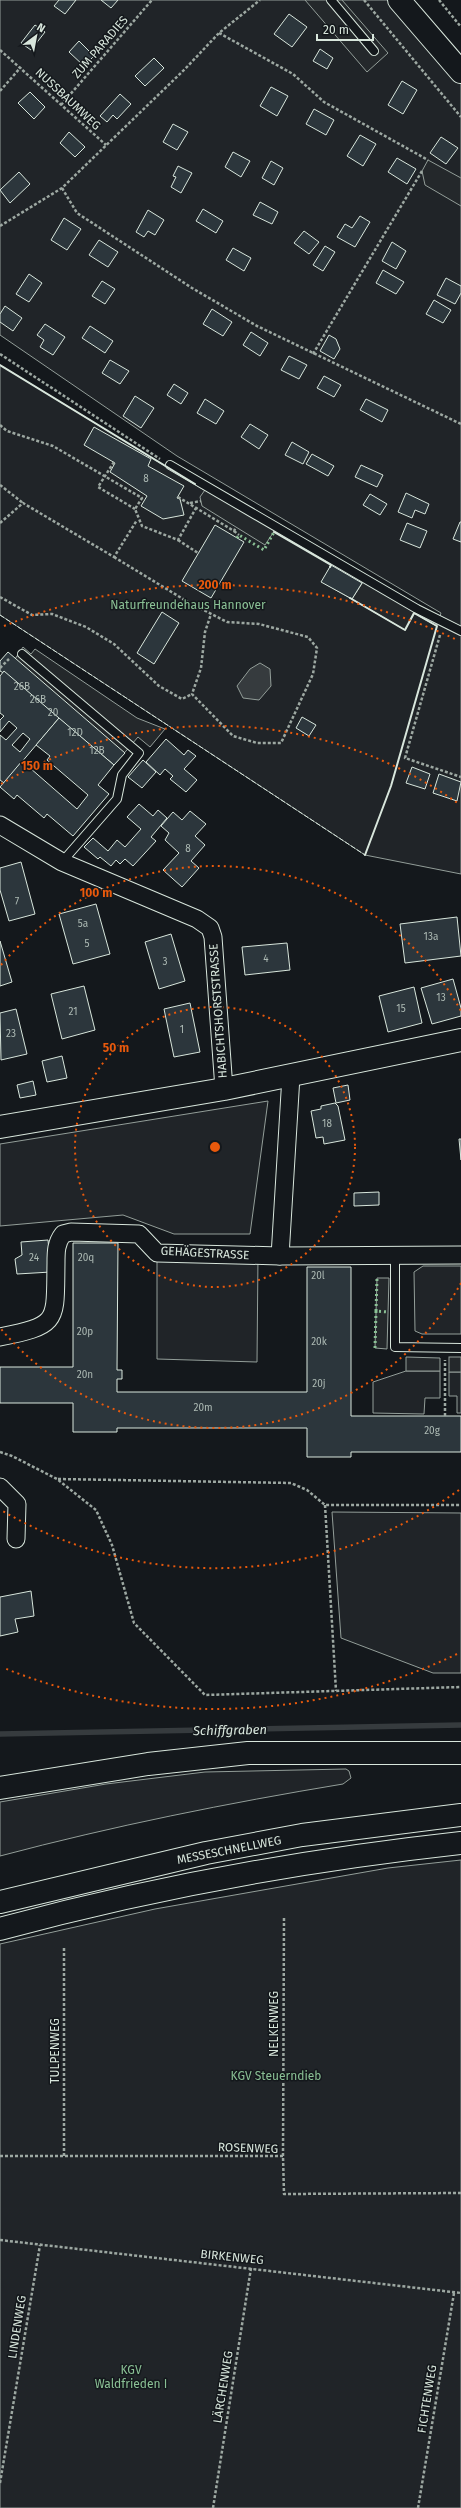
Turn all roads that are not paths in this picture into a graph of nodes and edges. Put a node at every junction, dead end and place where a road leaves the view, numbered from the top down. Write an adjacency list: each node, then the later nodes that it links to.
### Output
1 (331, 0): 3 (lane)
2 (399, 0): 4 (main road)
3 (374, 51)
4 (461, 72)
5 (170, 464): 6 (lane)
6 (461, 631)
7 (22, 654): 9 (lane)
8 (0, 825): 9 (street, HABICHTSHORSTSTRASSE)
9 (62, 862): 12 (street, HABICHTSHORSTSTRASSE)
10 (461, 1040): 11 (main road)
11 (290, 1076): 12 (main road); 16 (street)
12 (224, 1089): 13 (main road)
13 (0, 1127)
14 (461, 1254): 15 (street, GEHÄGESTRASSE)
15 (396, 1255): 16 (street, GEHÄGESTRASSE); 18 (lane)
16 (280, 1256): 17 (street, GEHÄGESTRASSE)
17 (0, 1337)
18 (461, 1348)
19 (0, 1486): 20 (street)
20 (16, 1539)
21 (461, 1753): 22 (main road)
22 (0, 1788)
23 (461, 1815): 25 (main road, MESSESCHNELLWEG)
24 (461, 1843): 26 (main road)
25 (0, 1902)
26 (0, 1929)

